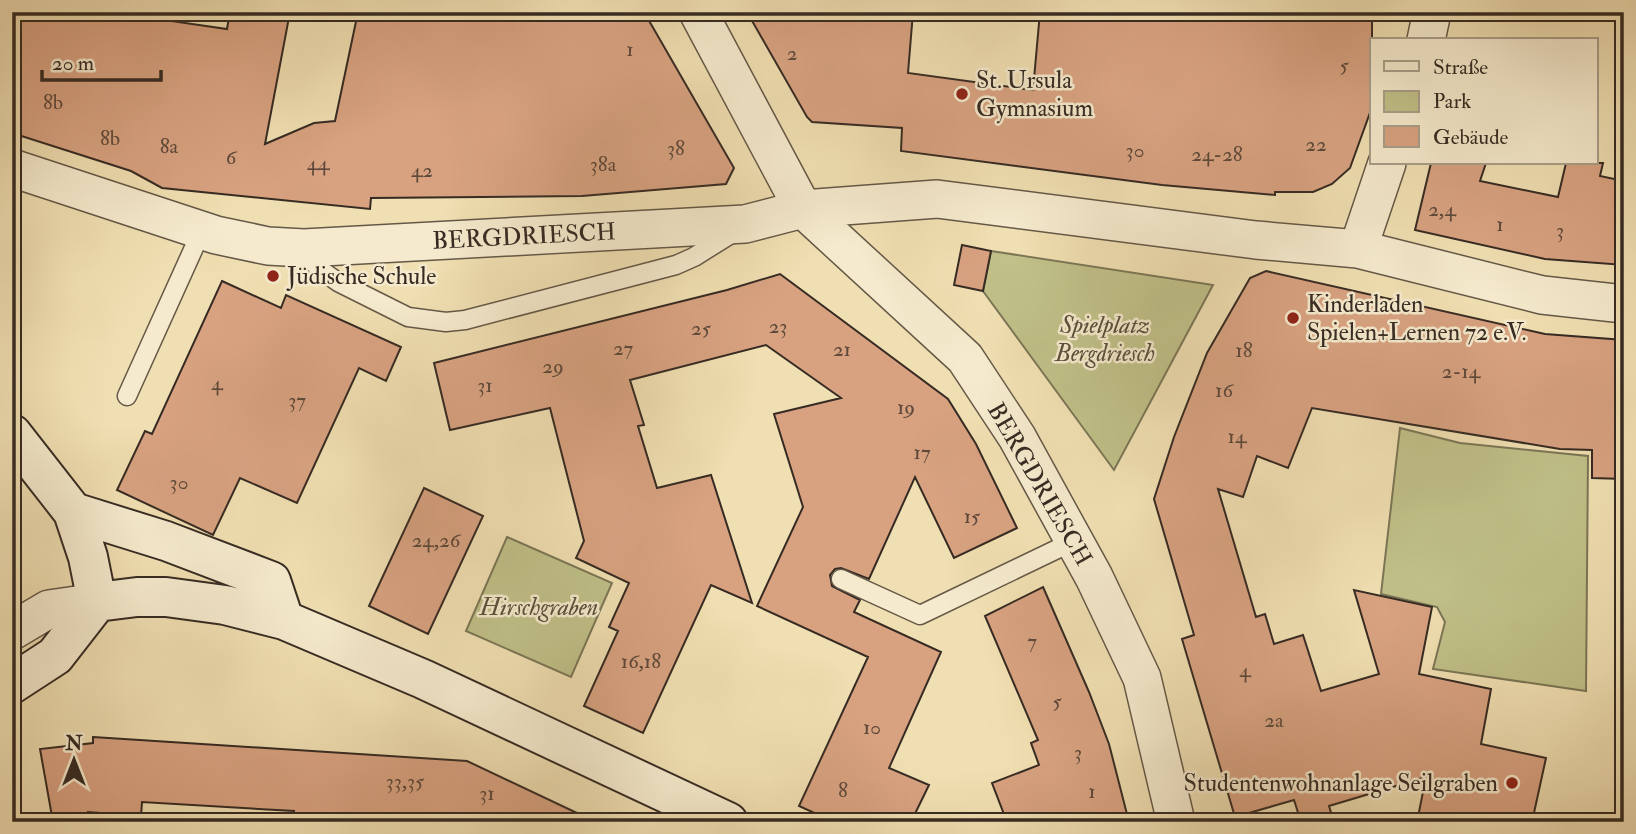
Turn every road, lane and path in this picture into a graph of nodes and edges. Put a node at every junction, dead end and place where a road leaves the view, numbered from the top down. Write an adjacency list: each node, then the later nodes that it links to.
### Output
1 (698, 12): 6 (street)
2 (1432, 12): 3 (street)
3 (1426, 38)
4 (1387, 164): 10 (street)
5 (12, 168): 8 (street, BERGDRIESCH)
6 (803, 209): 7 (street, BERGDRIESCH); 10 (street, BERGDRIESCH); 15 (street, BERGDRIESCH)
7 (745, 225): 9 (street, BERGDRIESCH); 9 (lane, BERGDRIESCH)
8 (202, 230): 9 (street, BERGDRIESCH); 12 (lane)
9 (304, 248)
10 (1358, 249): 11 (street, BERGDRIESCH)
11 (1624, 304)
12 (127, 396)
13 (12, 434): 14 (street)
14 (73, 512): 17 (street); 18 (street)
15 (1074, 541): 16 (lane); 22 (street, BERGDRIESCH)
16 (841, 579)
17 (97, 603): 18 (street); 19 (street); 20 (street)
18 (284, 620): 21 (street)
19 (12, 631)
20 (12, 684)
21 (728, 822)
22 (1176, 822)

